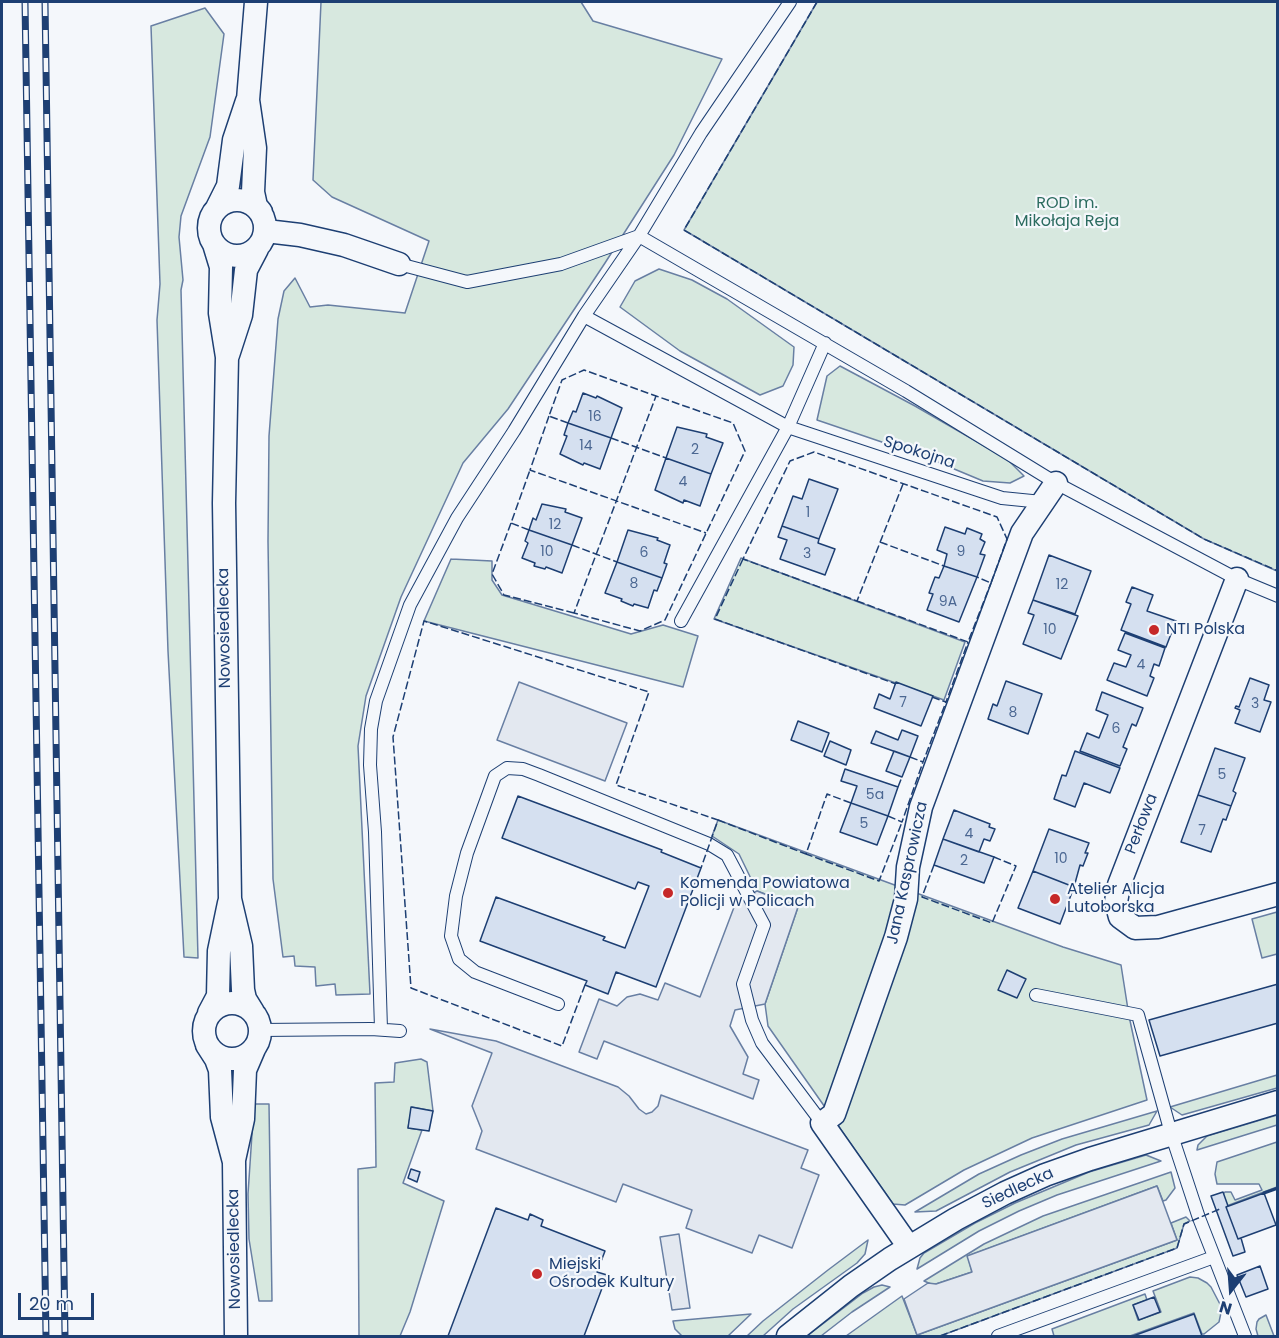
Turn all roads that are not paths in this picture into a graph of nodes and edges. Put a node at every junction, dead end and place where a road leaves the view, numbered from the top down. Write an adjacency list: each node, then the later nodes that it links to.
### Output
1 (256, 2): 3 (street, Nowosiedlecka)
2 (790, 2): 6 (lane)
3 (248, 100): 4 (street, Nowosiedlecka); 5 (street, Nowosiedlecka)
4 (217, 208): 5 (street); 7 (street, Nowosiedlecka)
5 (261, 231): 7 (street); 8 (street); 11 (street, Nowosiedlecka)
6 (639, 236): 8 (lane); 9 (lane); 10 (lane)
7 (214, 244): 11 (street, Nowosiedlecka)
8 (399, 264)
9 (584, 316): 12 (lane, Spokojna); 23 (lane)
10 (825, 343): 12 (lane); 13 (lane)
11 (227, 357): 19 (street, Nowosiedlecka)
12 (788, 427): 14 (lane, Spokojna); 17 (lane)
13 (1056, 483): 14 (street, Jana Kasprowicza); 15 (lane)
14 (1042, 502): 28 (street, Jana Kasprowicza)
15 (1237, 579): 16 (lane); 18 (street, Perłowa)
16 (1278, 596)
17 (681, 621)
18 (1278, 894)
19 (230, 899): 22 (street, Nowosiedlecka); 24 (street, Nowosiedlecka)
20 (1036, 995): 29 (lane)
21 (558, 1004): 28 (lane)
22 (209, 1013): 24 (street); 26 (street, Nowosiedlecka)
23 (381, 1029): 24 (lane); 25 (lane)
24 (256, 1030): 26 (street); 30 (street, Nowosiedlecka)
25 (400, 1031)
26 (207, 1045): 30 (street, Nowosiedlecka)
27 (1278, 1102): 29 (street, Siedlecka)
28 (822, 1123): 31 (street)
29 (1171, 1133): 31 (street, Siedlecka); 32 (lane)
30 (234, 1162): 33 (street, Nowosiedlecka)
31 (909, 1247): 34 (street, Siedlecka)
32 (1214, 1257): 35 (lane); 36 (lane)
33 (237, 1336)
34 (788, 1336)
35 (998, 1336)
36 (1245, 1336)

